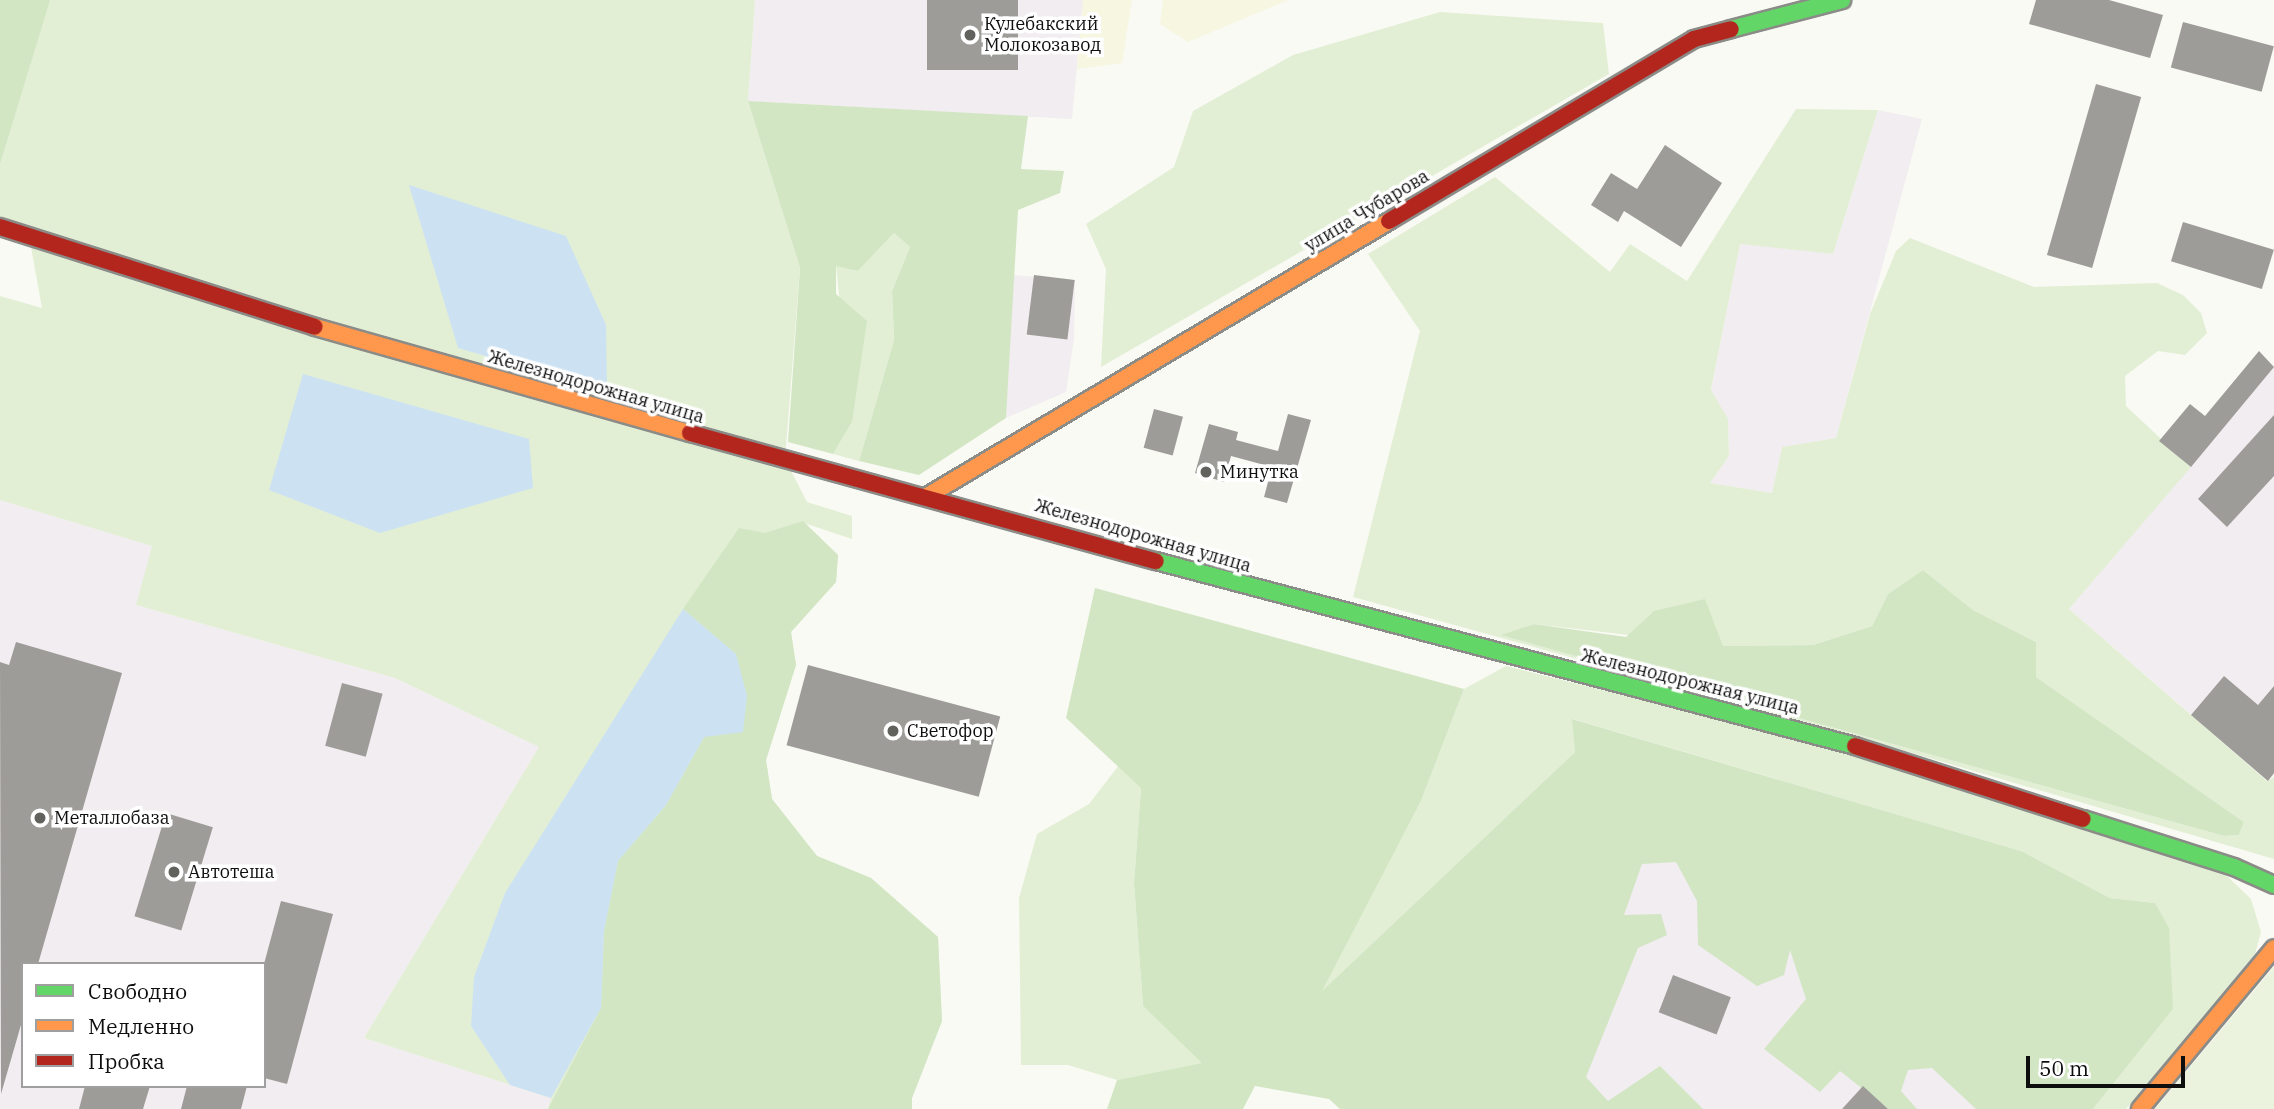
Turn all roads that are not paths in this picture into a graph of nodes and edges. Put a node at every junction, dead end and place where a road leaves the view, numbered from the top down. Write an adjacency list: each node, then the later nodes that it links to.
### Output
1 (1842, 0): 3 (street, улица Чубарова)
2 (0, 227): 3 (street, Железнодорожная улица)
3 (929, 495): 4 (street, Железнодорожная улица)
4 (2274, 884)
5 (2274, 948): 6 (street)
6 (2140, 1109)

